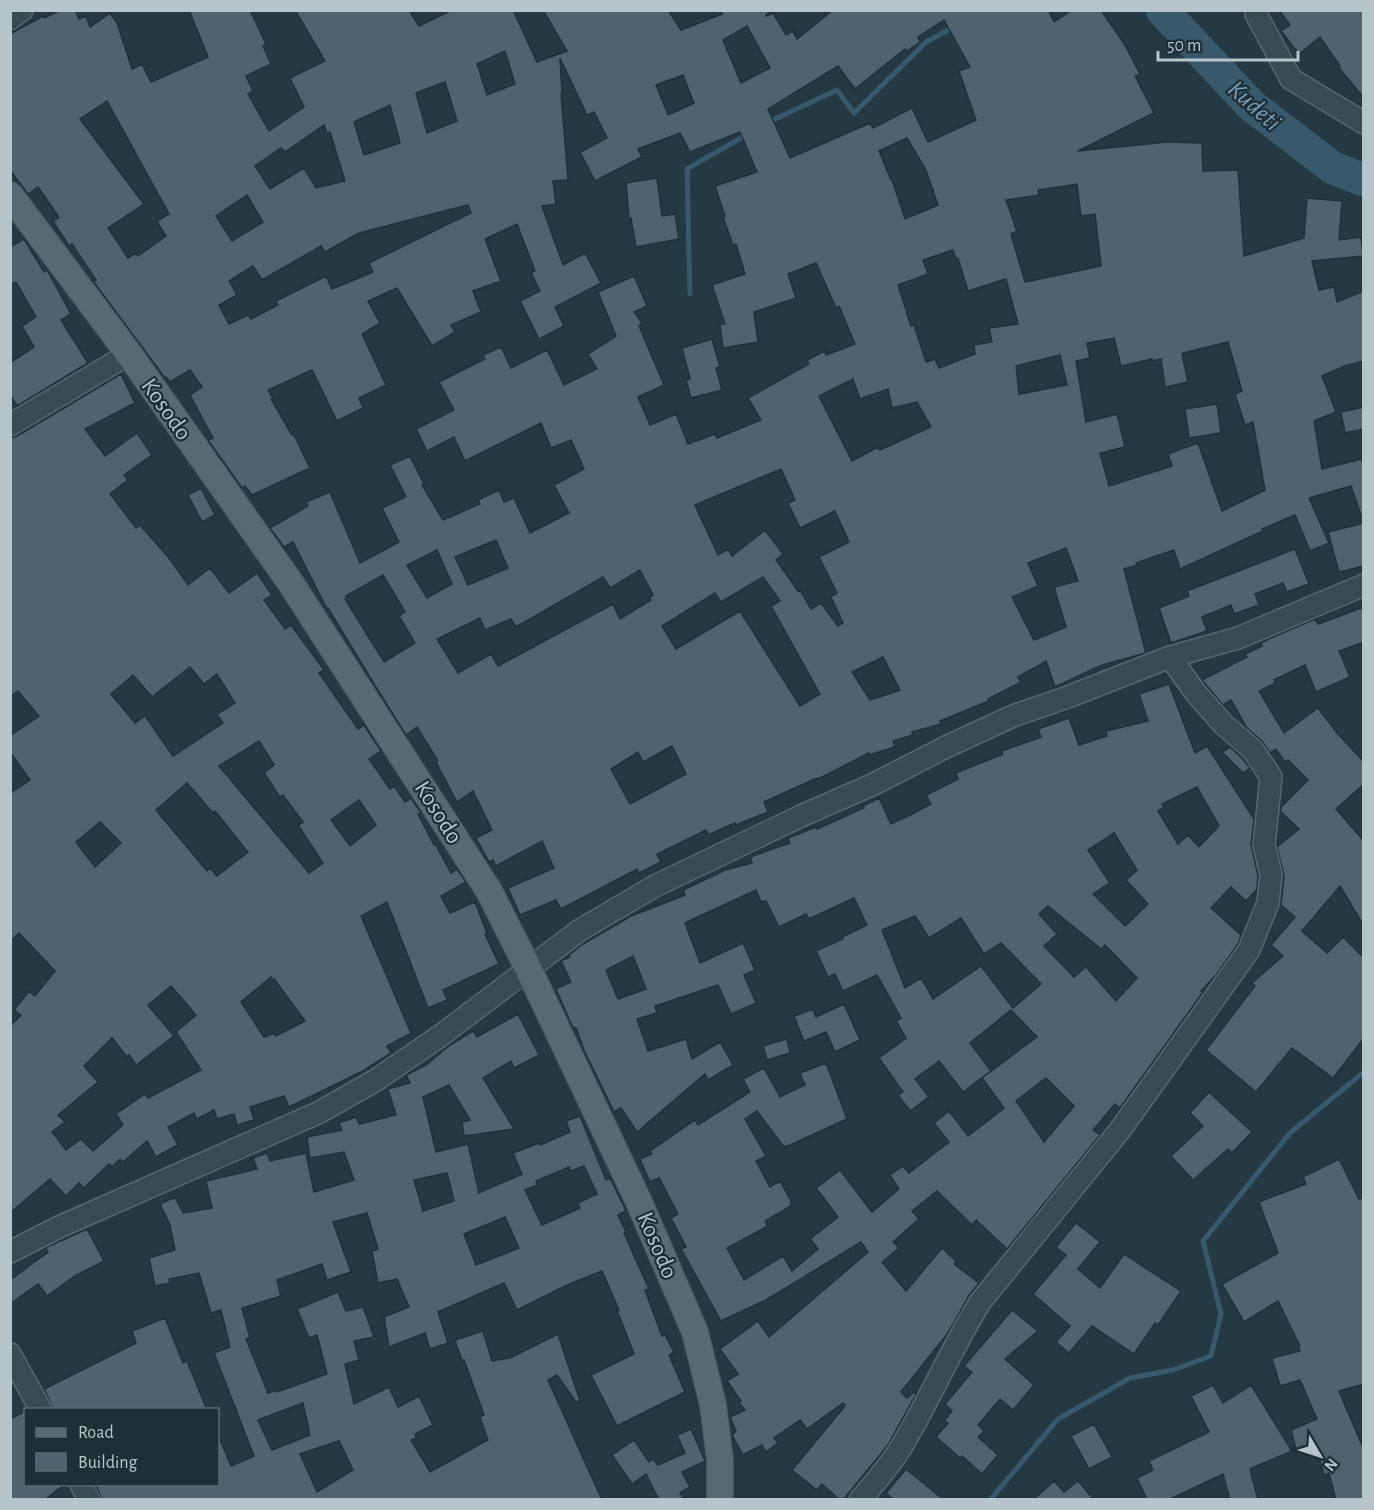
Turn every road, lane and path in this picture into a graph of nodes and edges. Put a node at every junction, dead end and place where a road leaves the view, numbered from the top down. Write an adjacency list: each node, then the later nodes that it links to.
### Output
1 (22, 10): 3 (street)
2 (1257, 10): 4 (street)
3 (10, 19)
4 (1364, 123)
5 (10, 195): 6 (main road, Kosodo)
6 (129, 354): 7 (street); 10 (main road, Kosodo)
7 (10, 425)
8 (1364, 585): 9 (street)
9 (1170, 657): 10 (street); 17 (street)
10 (528, 968): 11 (street); 16 (main road, Kosodo)
11 (10, 1252)
12 (10, 1354): 13 (street)
13 (40, 1408)
14 (82, 1486): 15 (street)
15 (89, 1500)
16 (720, 1500)
17 (860, 1500)

